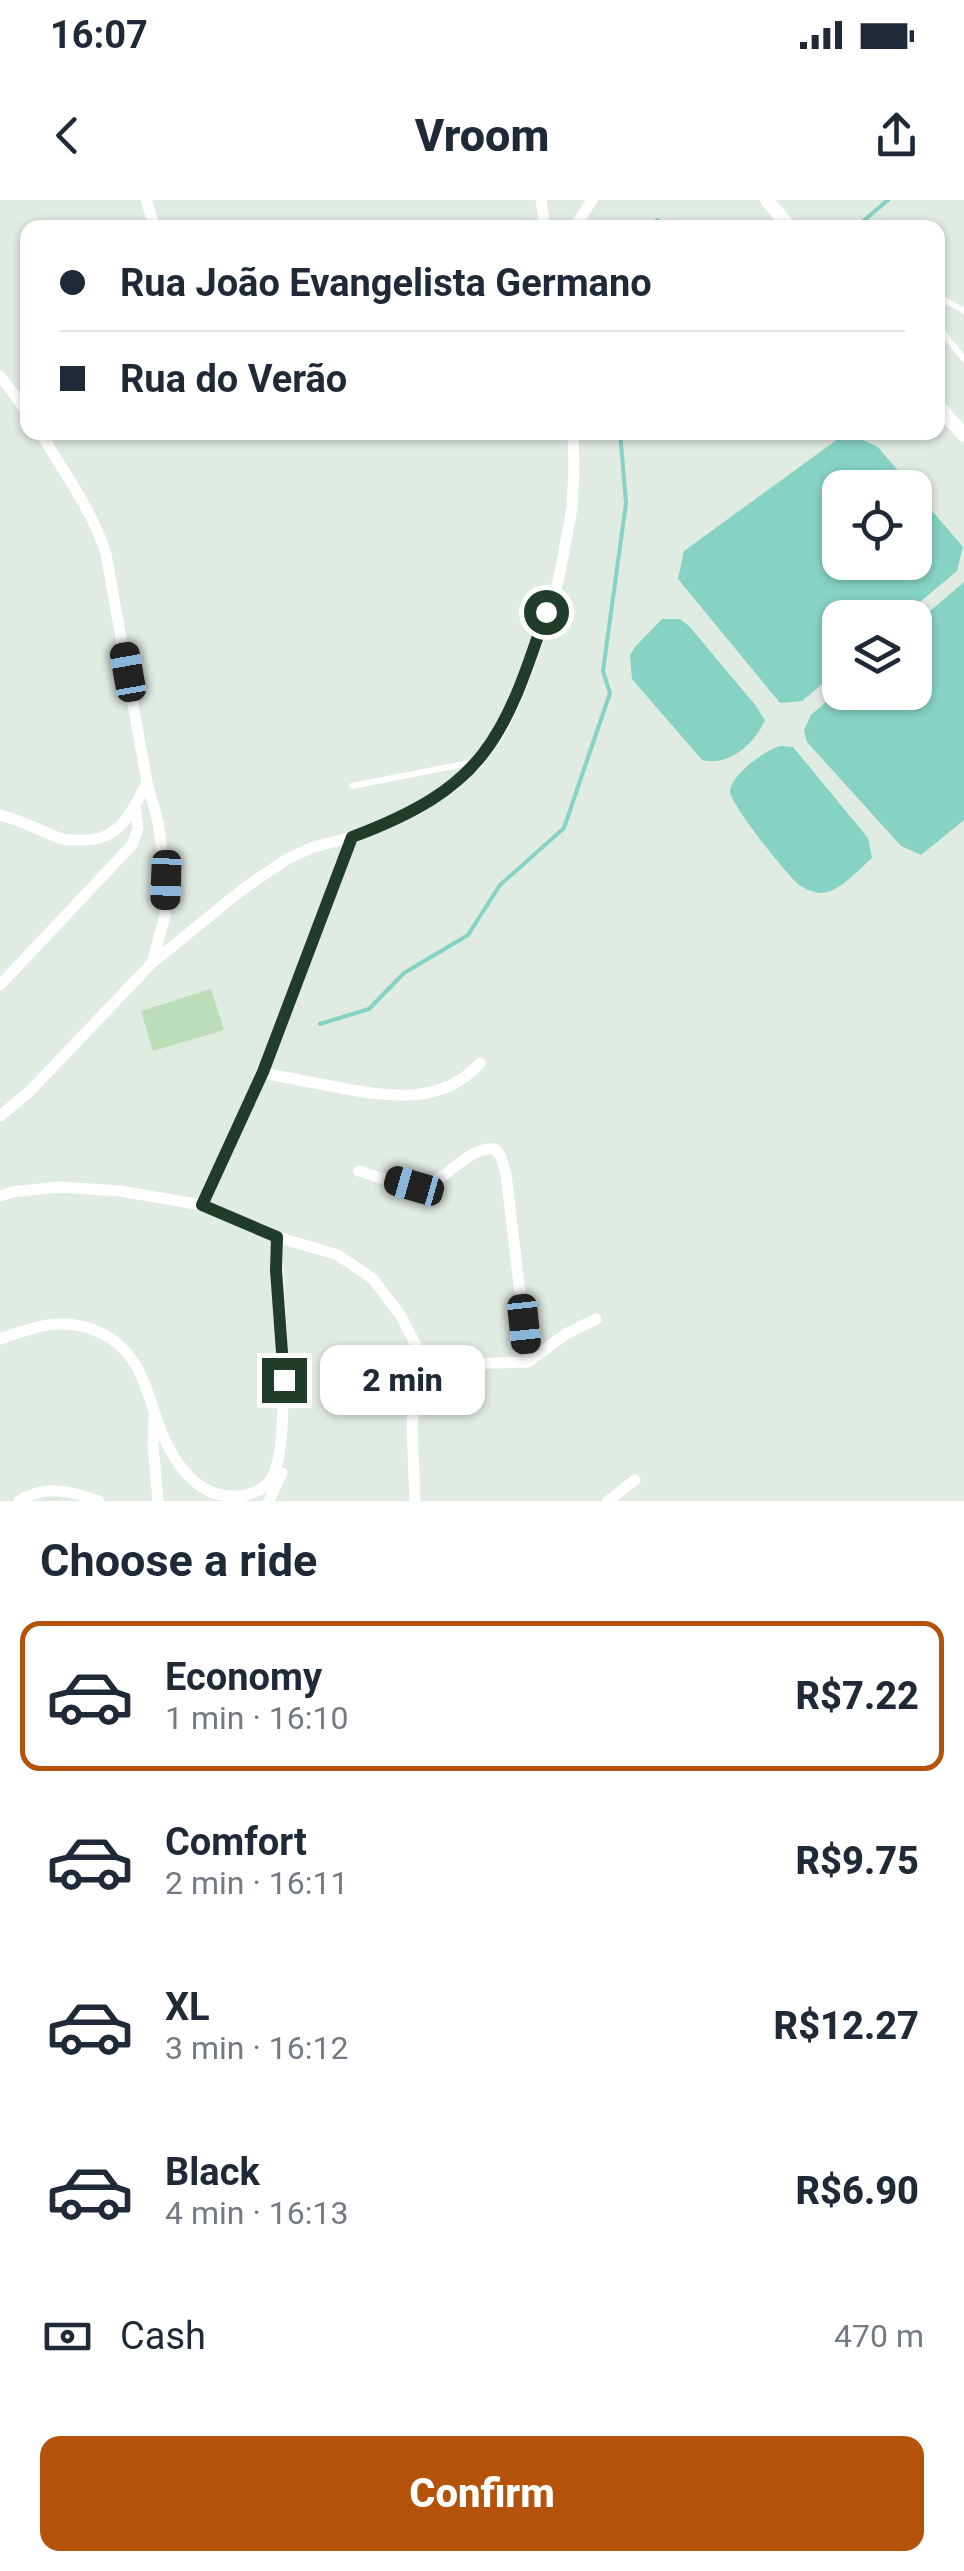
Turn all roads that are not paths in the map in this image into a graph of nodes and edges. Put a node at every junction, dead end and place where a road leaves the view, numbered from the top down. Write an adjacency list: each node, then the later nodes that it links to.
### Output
1 (767, 200): 2 (street)
2 (783, 220)
3 (945, 336): 4 (lane)
4 (964, 360)
5 (0, 376): 6 (street)
6 (20, 402)
7 (945, 414): 8 (street)
8 (964, 435)
9 (47, 440): 12 (street)
10 (573, 440): 11 (street)
11 (480, 760): 13 (lane); 16 (street)
12 (147, 782): 14 (street); 17 (street)
13 (352, 786)
14 (135, 805): 15 (street); 18 (street)
15 (0, 815)
16 (352, 837): 17 (street); 20 (street)
17 (152, 963): 21 (street)
18 (0, 985)
19 (480, 1063): 20 (street)
20 (263, 1072): 24 (street)
21 (0, 1116)
22 (359, 1171): 29 (street)
23 (0, 1196): 24 (street)
24 (202, 1205): 25 (street)
25 (277, 1237): 28 (street); 31 (street)
26 (596, 1319): 29 (street)
27 (0, 1339): 30 (street)
28 (422, 1358): 29 (street); 37 (street)
29 (528, 1362)
30 (154, 1414): 31 (street); 35 (street)
31 (278, 1452): 36 (street)
32 (635, 1480): 38 (street)
33 (19, 1501): 34 (street)
34 (98, 1501)
35 (158, 1501)
36 (269, 1501)
37 (415, 1501)
38 (608, 1501)

